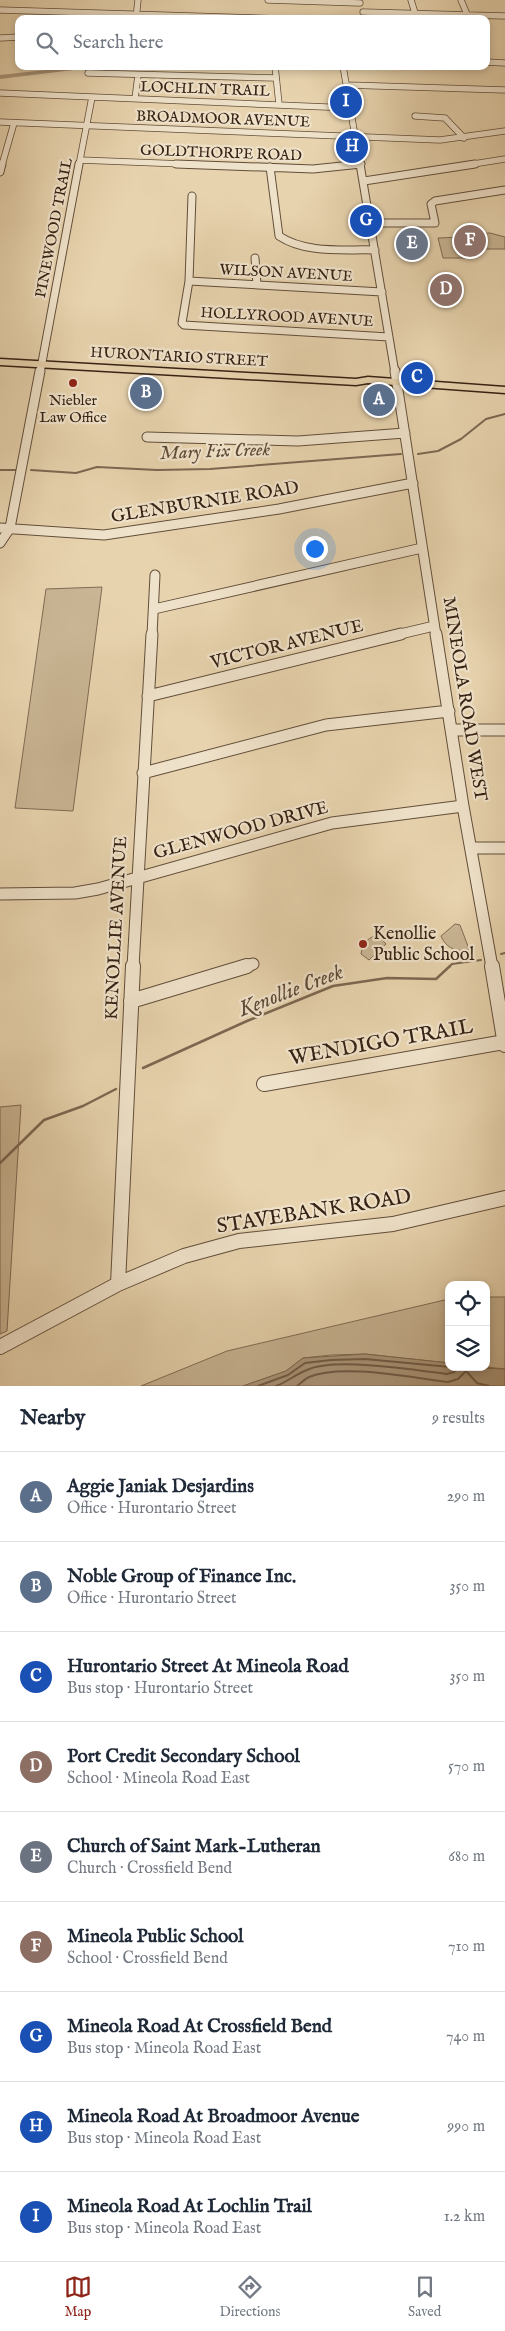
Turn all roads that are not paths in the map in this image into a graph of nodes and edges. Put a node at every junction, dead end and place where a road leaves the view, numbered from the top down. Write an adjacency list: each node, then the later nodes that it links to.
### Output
1 (138, 0): 10 (street)
2 (268, 0): 5 (street)
3 (411, 0): 8 (street)
4 (461, 0): 13 (street)
5 (360, 1): 7 (street)
6 (0, 10): 9 (street)
7 (363, 12): 8 (street); 11 (street)
8 (414, 13): 12 (street)
9 (113, 15)
10 (136, 15)
11 (363, 15)
12 (441, 15)
13 (467, 15)
14 (490, 16): 15 (street)
15 (505, 16)
16 (15, 37): 17 (street)
17 (0, 38)
18 (490, 62): 19 (street)
19 (505, 63)
20 (275, 70): 24 (street)
21 (344, 70): 25 (street, MINEOLA ROAD WEST)
22 (88, 73): 23 (street)
23 (138, 75): 24 (street); 29 (street)
24 (276, 78): 30 (street)
25 (347, 85): 26 (street); 31 (street, MINEOLA ROAD WEST)
26 (505, 90)
27 (0, 93): 28 (street, LOCHLIN TRAIL)
28 (92, 97): 29 (street, LOCHLIN TRAIL); 35 (street, PINEWOOD TRAIL)
29 (136, 99): 30 (street, LOCHLIN TRAIL)
30 (279, 104): 31 (street, LOCHLIN TRAIL)
31 (350, 108): 37 (street, MINEOLA ROAD WEST)
32 (415, 116): 38 (street)
33 (0, 122): 34 (street, BROADMOOR AVENUE)
34 (14, 123): 35 (street, BROADMOOR AVENUE); 43 (street)
35 (86, 125): 37 (street, BROADMOOR AVENUE); 40 (street, PINEWOOD TRAIL)
36 (505, 132): 38 (street, BROADMOOR AVENUE)
37 (356, 137): 38 (street, BROADMOOR AVENUE); 41 (street, MINEOLA ROAD WEST)
38 (464, 138)
39 (505, 159): 44 (street)
40 (80, 160): 42 (street, GOLDTHORPE ROAD); 55 (street, PINEWOOD TRAIL)
41 (361, 164): 42 (street, GOLDTHORPE ROAD); 44 (street, MINEOLA ROAD WEST)
42 (270, 168): 48 (street)
43 (0, 172)
44 (364, 181): 47 (street, MINEOLA ROAD WEST)
45 (505, 190): 47 (street)
46 (192, 196): 50 (street)
47 (371, 223): 48 (street, MINEOLA ROAD WEST)
48 (375, 250): 52 (street, MINEOLA ROAD WEST)
49 (255, 258): 51 (street)
50 (189, 281): 51 (street, WILSON AVENUE); 53 (street, HOLLYROOD AVENUE)
51 (257, 285): 52 (street, WILSON AVENUE)
52 (382, 292): 53 (street, MINEOLA ROAD WEST)
53 (389, 336): 56 (street, MINEOLA ROAD WEST)
54 (0, 362): 55 (main road, HURONTARIO STREET)
55 (41, 364): 56 (main road, HURONTARIO STREET); 61 (street, PINEWOOD TRAIL)
56 (397, 384): 57 (main road, HURONTARIO STREET); 58 (street, MINEOLA ROAD WEST)
57 (505, 390)
58 (405, 434): 59 (street); 60 (street, MINEOLA ROAD WEST)
59 (147, 437)
60 (413, 483): 61 (street, GLENBURNIE ROAD); 63 (street, MINEOLA ROAD WEST)
61 (5, 528): 62 (street)
62 (0, 543)
63 (422, 548): 65 (street); 66 (street, MINEOLA ROAD WEST)
64 (155, 575): 65 (street, KENOLLIE AVENUE)
65 (154, 609): 67 (street, KENOLLIE AVENUE)
66 (434, 626): 67 (street, VICTOR AVENUE); 68 (street, MINEOLA ROAD WEST)
67 (148, 696): 71 (street, KENOLLIE AVENUE)
68 (449, 711): 69 (street, MINEOLA ROAD WEST); 71 (street)
69 (451, 730): 70 (street); 72 (street, MINEOLA ROAD WEST)
70 (505, 730)
71 (143, 773): 75 (street, KENOLLIE AVENUE)
72 (463, 806): 73 (street, MINEOLA ROAD WEST); 75 (street, GLENWOOD DRIVE)
73 (472, 848): 74 (street); 79 (street, MINEOLA ROAD WEST)
74 (505, 848)
75 (138, 878): 76 (street, GLENWOOD DRIVE); 78 (street, KENOLLIE AVENUE)
76 (0, 894)
77 (253, 964): 78 (street)
78 (131, 1001): 82 (street, KENOLLIE AVENUE)
79 (505, 1044): 80 (street, WENDIGO TRAIL)
80 (264, 1084)
81 (505, 1198): 82 (street, STAVEBANK ROAD)
82 (118, 1284): 83 (street, STAVEBANK ROAD)
83 (0, 1347)

